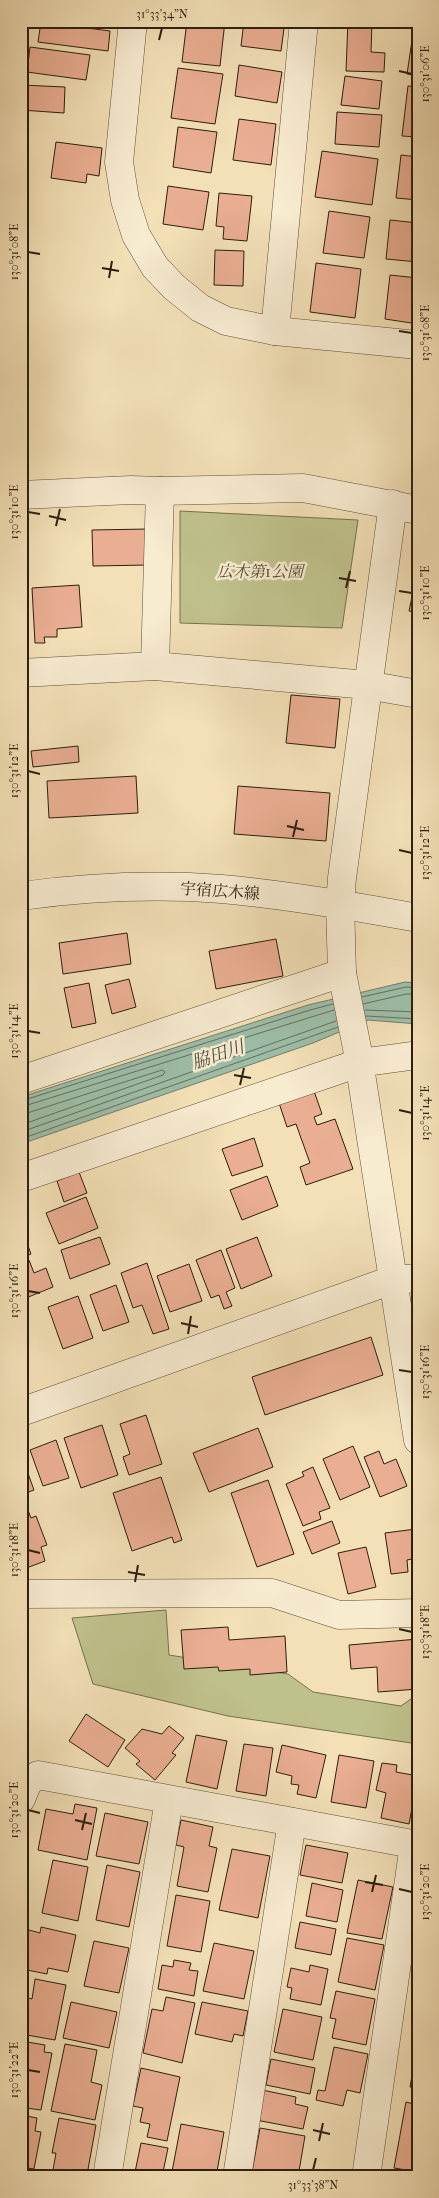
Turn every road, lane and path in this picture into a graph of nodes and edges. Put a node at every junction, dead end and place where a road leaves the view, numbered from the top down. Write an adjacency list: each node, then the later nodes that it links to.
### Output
1 (133, 21): 3 (street)
2 (304, 21): 3 (street)
3 (275, 331): 4 (street)
4 (418, 344)
5 (160, 491): 6 (street); 7 (street); 8 (street)
6 (21, 495)
7 (405, 507): 10 (street)
8 (155, 666): 9 (street); 10 (street)
9 (21, 673)
10 (367, 686): 11 (street); 13 (street)
11 (418, 694)
12 (21, 896): 13 (street, 宇宿広木線)
13 (340, 904): 14 (street, 宇宿広木線); 15 (street)
14 (418, 918)
15 (343, 980): 17 (street); 18 (street)
16 (418, 1055): 17 (street)
17 (358, 1056): 19 (street); 20 (street)
18 (21, 1080)
19 (21, 1178)
20 (405, 1279): 21 (street); 22 (street)
21 (21, 1412)
22 (418, 1440)
23 (21, 1594): 24 (street)
24 (418, 1613)
25 (21, 1800): 26 (street)
26 (169, 1800): 27 (street); 29 (street)
27 (292, 1822): 28 (street); 30 (street)
28 (416, 1845): 31 (street)
29 (107, 2177)
30 (237, 2177)
31 (366, 2177)

